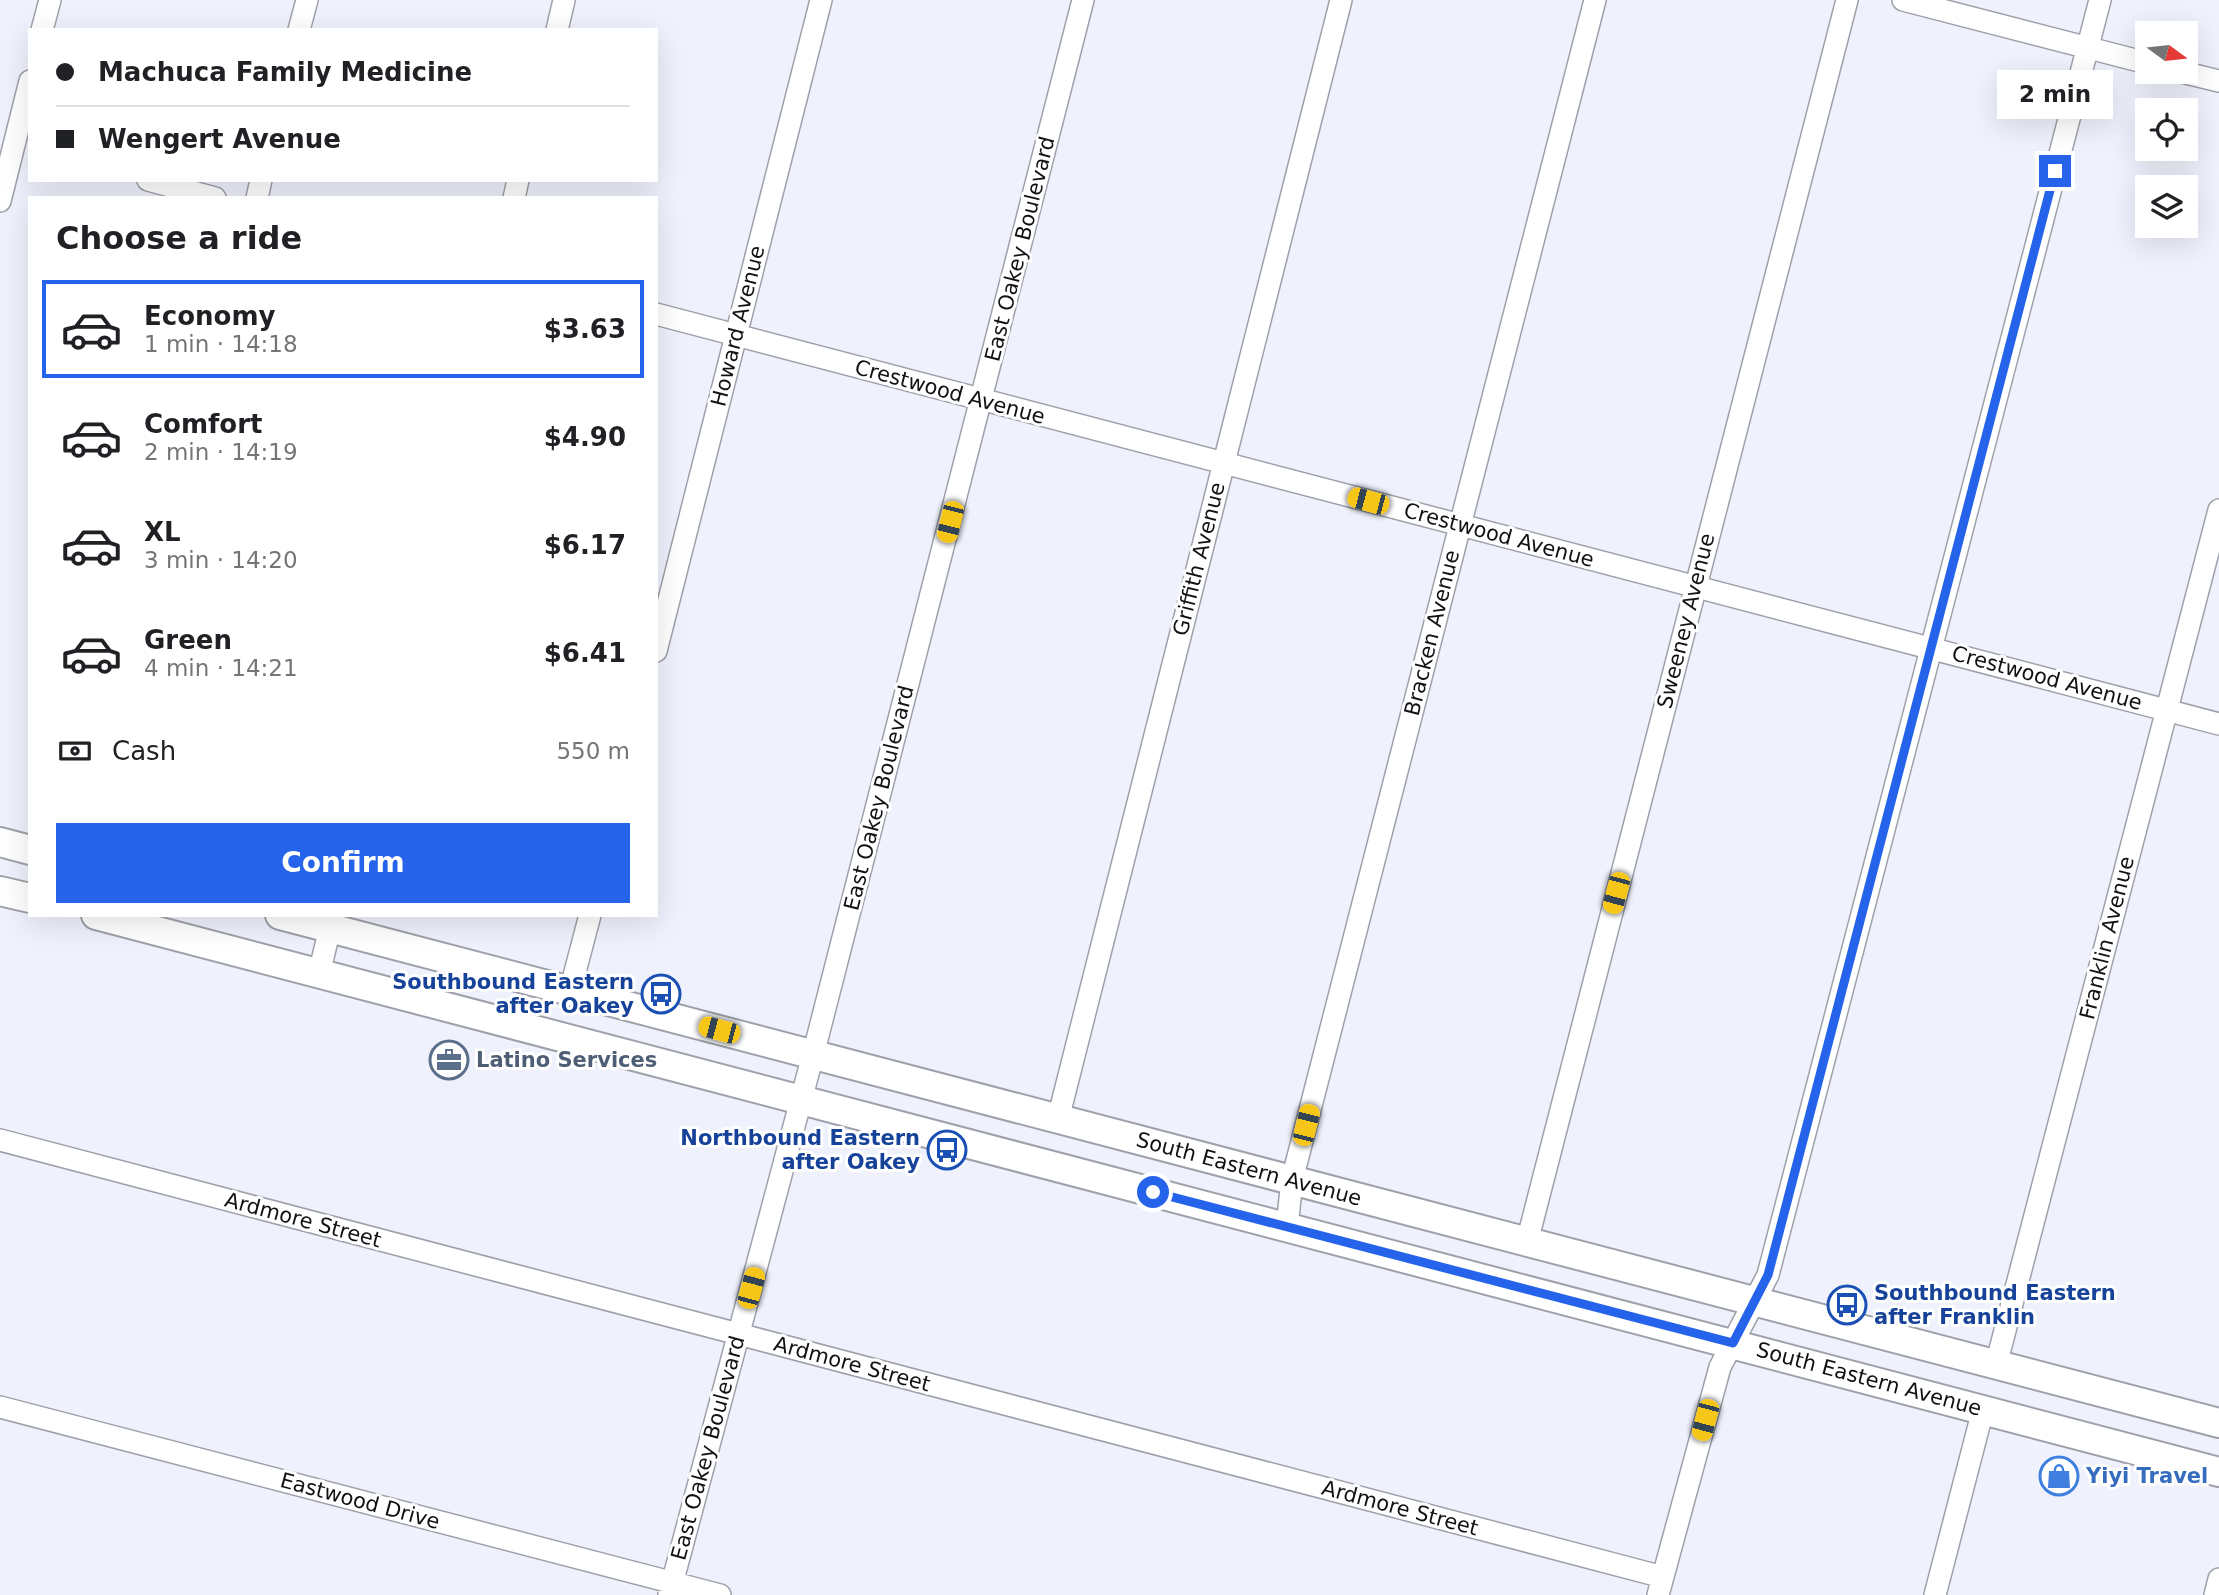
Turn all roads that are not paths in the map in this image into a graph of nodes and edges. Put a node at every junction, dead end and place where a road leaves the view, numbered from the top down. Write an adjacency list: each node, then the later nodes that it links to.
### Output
1 (50, 0): 11 (street)
2 (307, 0): 12 (street)
3 (564, 0): 13 (street)
4 (821, 0): 24 (street, Howard Avenue)
5 (1083, 0): 25 (street, East Oakey Boulevard)
6 (1341, 0): 26 (street, Griffith Avenue)
7 (1595, 0): 28 (street, Bracken Avenue)
8 (1847, 0): 29 (street, Sweeney Avenue)
9 (1903, 0): 14 (street)
10 (2100, 0): 14 (street)
11 (43, 28)
12 (300, 28)
13 (557, 28)
14 (2087, 48): 15 (street); 31 (street)
15 (2135, 60)
16 (2198, 76): 17 (street)
17 (2219, 81)
18 (28, 90): 19 (street)
19 (15, 145): 22 (street)
20 (155, 182): 21 (street)
21 (208, 196)
22 (0, 201)
23 (658, 315): 24 (street, Crestwood Avenue)
24 (736, 336): 25 (street, Crestwood Avenue); 30 (street, Howard Avenue)
25 (982, 400): 26 (street, Crestwood Avenue); 44 (street, East Oakey Boulevard)
26 (1223, 463): 28 (street, Crestwood Avenue); 46 (street, Griffith Avenue)
27 (2219, 510): 32 (street, Franklin Avenue)
28 (1459, 525): 29 (street, Crestwood Avenue); 48 (street, Bracken Avenue)
29 (1695, 587): 31 (street, Crestwood Avenue); 50 (street, Sweeney Avenue)
30 (658, 643)
31 (1931, 648): 32 (street, Crestwood Avenue); 51 (street)
32 (2166, 710): 33 (street, Crestwood Avenue); 54 (street, Franklin Avenue)
33 (2219, 724)
34 (0, 842): 35 (main road)
35 (28, 849)
36 (0, 891): 37 (main road)
37 (28, 898)
38 (104, 917): 42 (main road, South Eastern Avenue)
39 (295, 917): 41 (main road, South Eastern Avenue)
40 (589, 917): 43 (street)
41 (331, 922): 42 (street); 43 (main road, South Eastern Avenue)
42 (319, 974): 45 (main road, South Eastern Avenue)
43 (570, 991): 44 (main road, South Eastern Avenue)
44 (813, 1055): 45 (street, East Oakey Boulevard); 46 (main road, South Eastern Avenue)
45 (801, 1100): 49 (main road, South Eastern Avenue); 52 (street, East Oakey Boulevard)
46 (1058, 1119): 48 (main road, South Eastern Avenue)
47 (0, 1140): 52 (street, Ardmore Street)
48 (1292, 1180): 49 (street, Bracken Avenue); 50 (main road, South Eastern Avenue)
49 (1287, 1227): 53 (main road, South Eastern Avenue)
50 (1527, 1242): 51 (main road, South Eastern Avenue)
51 (1755, 1301): 53 (street); 54 (main road, South Eastern Avenue)
52 (738, 1334): 60 (street, Ardmore Street); 61 (street, East Oakey Boulevard)
53 (1733, 1343): 56 (main road, South Eastern Avenue); 60 (street)
54 (1996, 1365): 57 (main road, South Eastern Avenue)
55 (0, 1407): 61 (street, Eastwood Drive)
56 (1983, 1409): 58 (main road, South Eastern Avenue); 63 (street)
57 (2219, 1423)
58 (2219, 1472)
59 (2219, 1579): 64 (street)
60 (1661, 1586)
61 (671, 1589): 62 (street, Eastwood Drive)
62 (720, 1595)
63 (1935, 1595)
64 (2215, 1595)

